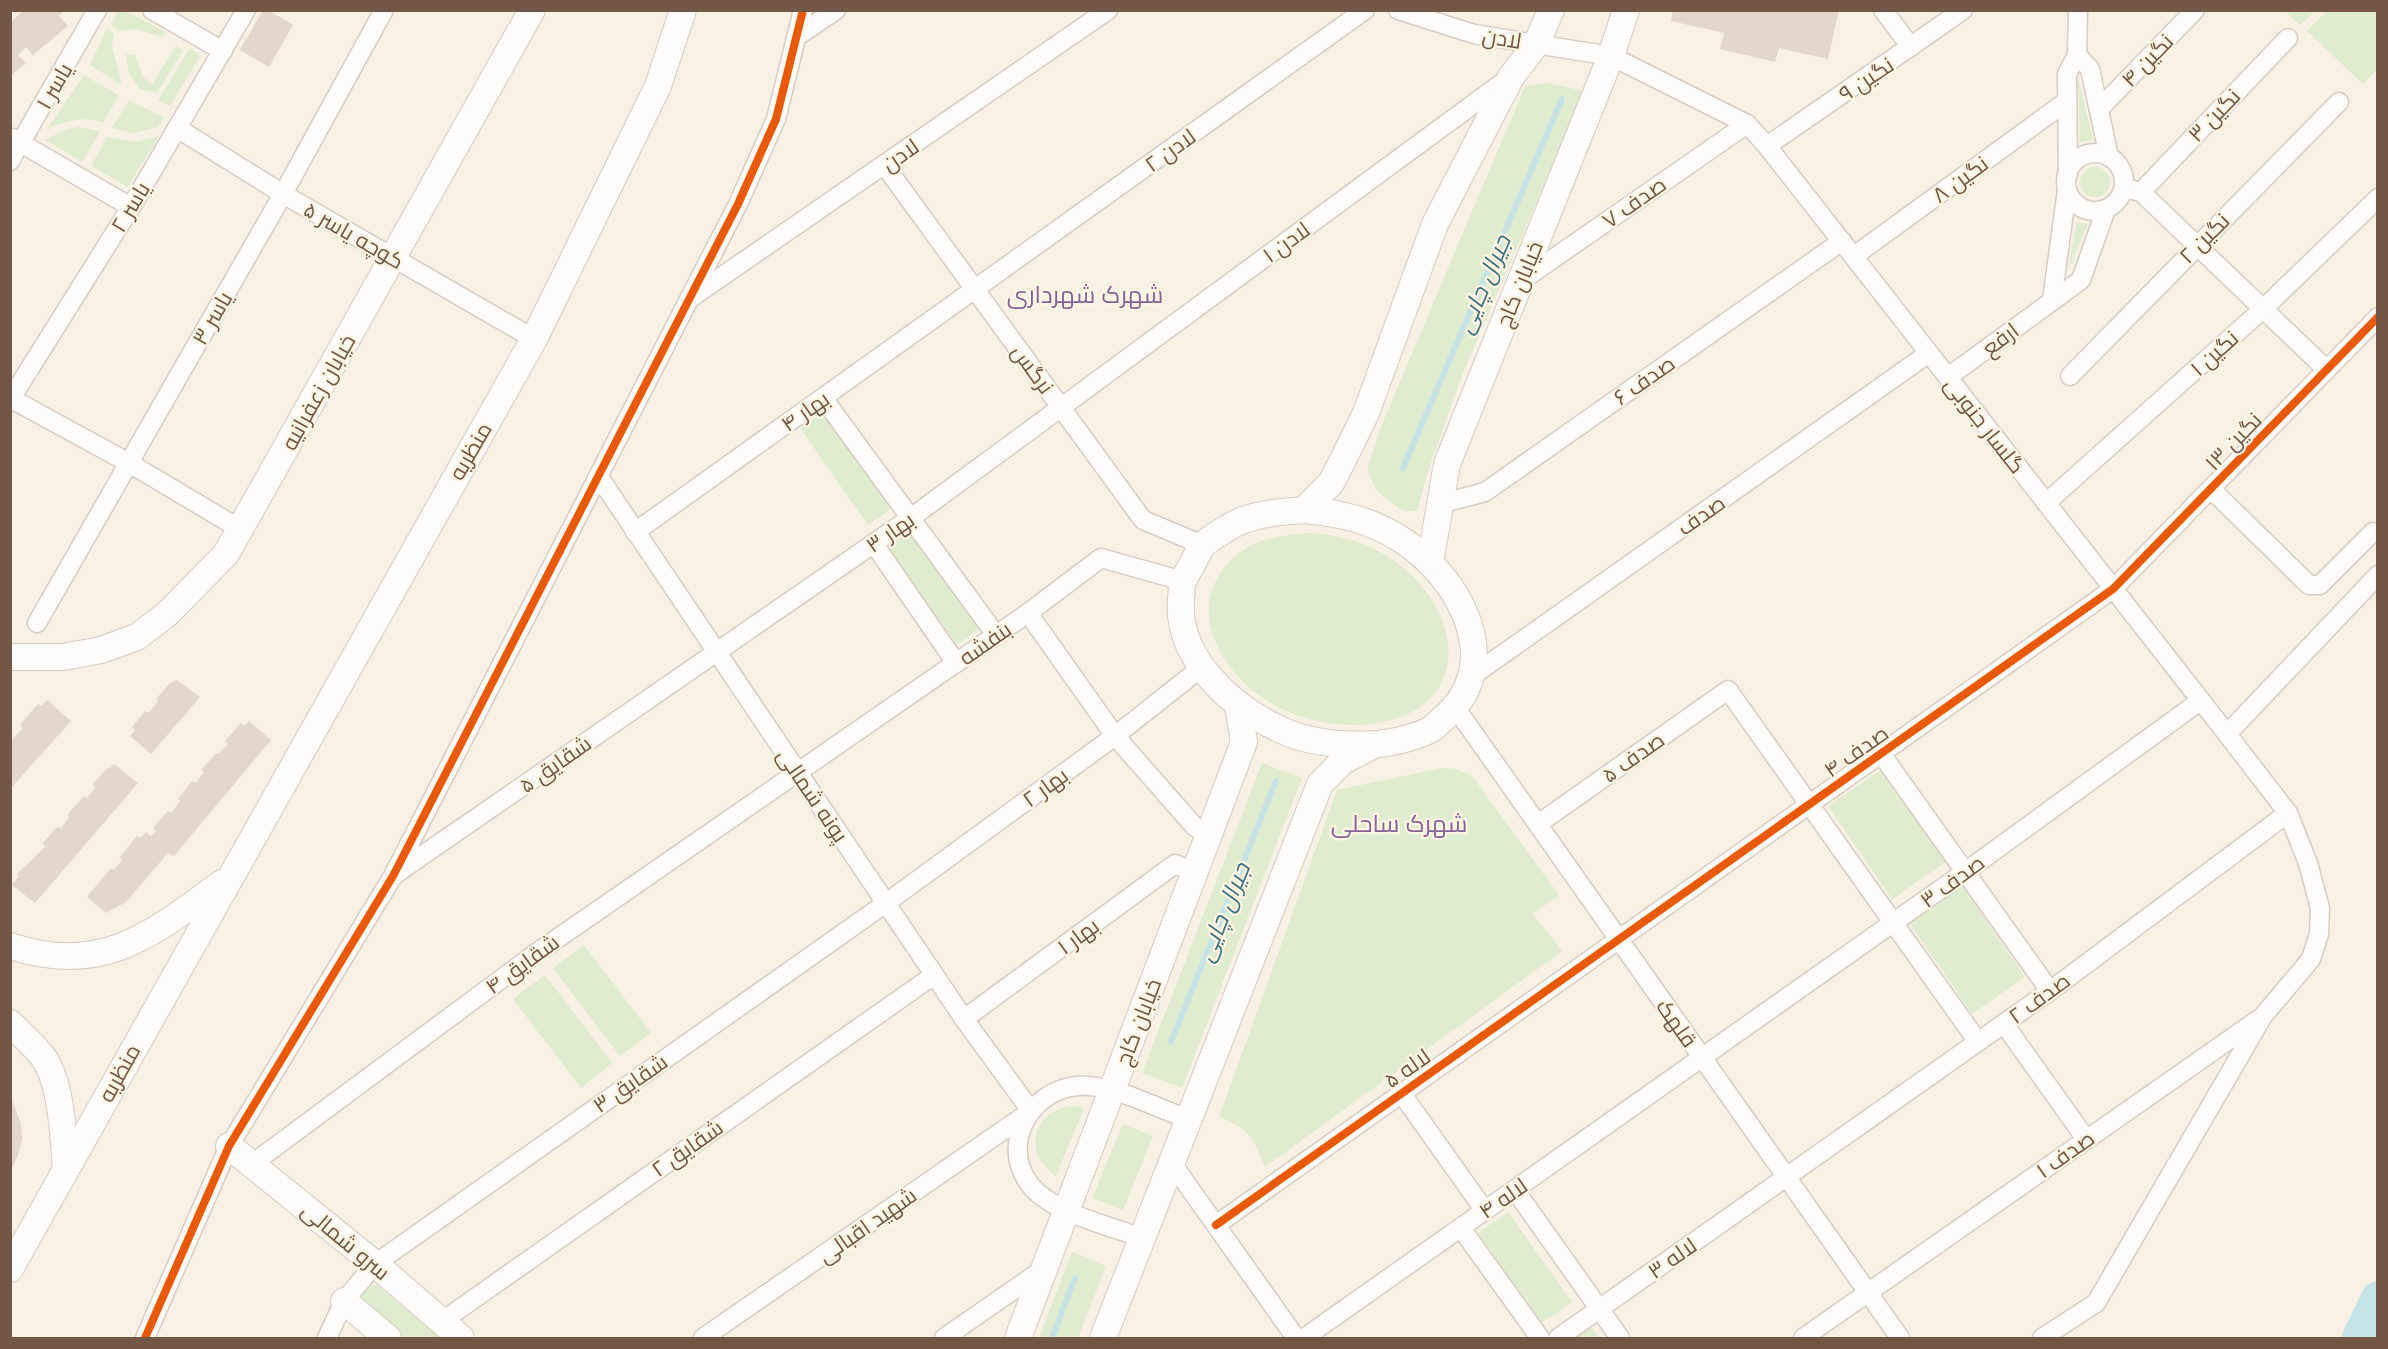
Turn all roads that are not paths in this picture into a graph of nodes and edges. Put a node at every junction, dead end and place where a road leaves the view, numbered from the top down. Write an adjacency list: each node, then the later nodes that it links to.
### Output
1 (97, 10): 31 (street, یاسر ۱)
2 (152, 10): 22 (street)
3 (246, 10): 22 (street, یاسر ۲)
4 (384, 10): 38 (street, یاسر ۳)
5 (532, 10): 45 (main road, خیابان زعفرانیه)
6 (683, 10): 52 (main road, منظریه)
7 (803, 10): 18 (street)
8 (836, 10): 18 (street)
9 (1108, 10): 35 (street, لادن)
10 (1365, 10): 47 (street, لادن ۲)
11 (1551, 10): 20 (main road)
12 (1626, 10): 24 (main road, خیابان کاج)
13 (1883, 10): 21 (street)
14 (1963, 10): 21 (street, نگین ۹)
15 (2195, 10): 28 (street, نگین ۴)
16 (1401, 11): 20 (street, لادن)
17 (2078, 11): 23 (street)
18 (796, 37): 48 (street)
19 (2288, 38): 37 (street, نگین ۳)
20 (1537, 43): 24 (street, گلسار جنوبی); 25 (main road)
21 (1911, 47): 32 (street, نگین ۹)
22 (223, 51): 30 (street, یاسر ۲)
23 (2077, 55): 26 (street); 28 (street)
24 (1611, 56): 29 (street, گلسار جنوبی); 46 (main road, خیابان کاج)
25 (1511, 77): 59 (street, لادن ۱); 65 (main road)
26 (2067, 101): 36 (street); 44 (street, نگین ۸)
27 (2339, 102): 43 (street, نگین ۲)
28 (2099, 109): 33 (street)
29 (1747, 123): 32 (street, گلسار جنوبی); 46 (street, صدف ۷)
30 (177, 128): 38 (street, کوچه یاسر ۵); 40 (street, یاسر ۲)
31 (16, 140): 34 (street, یاسر ۱); 40 (street)
32 (1767, 146): 42 (street, گلسار جنوبی)
33 (2109, 157): 36 (street); 37 (street)
34 (10, 161)
35 (885, 166): 47 (street, نرگس); 48 (street, لادن)
36 (2068, 182): 41 (street); 49 (street)
37 (2132, 190): 41 (street); 43 (street)
38 (283, 194): 45 (street, کوچه یاسر ۵); 60 (street, یاسر ۳)
39 (2378, 198): 50 (street, نگین ۱)
40 (130, 207): 58 (street, یاسر ۲)
41 (2106, 209): 49 (street, ارفع)
42 (1842, 241): 44 (street, گلسار جنوبی); 64 (street, صدف ۶)
43 (2197, 244): 50 (street); 55 (street, نگین ۲)
44 (1854, 256): 53 (street, گلسار جنوبی)
45 (393, 258): 52 (street, کوچه یاسر ۵); 67 (main road, خیابان زعفرانیه)
46 (1521, 281): 64 (main road, خیابان کاج)
47 (975, 291): 57 (street, بهار ۴); 59 (street, نرگس)
48 (691, 298): 61 (street)
49 (2052, 300): 56 (street, ارفع)
50 (2263, 309): 54 (street); 63 (street, نگین ۱)
51 (2378, 316): 54 (street, نگین ۱۳)
52 (534, 339): 99 (main road, منظریه)
53 (1929, 353): 56 (street, گلسار جنوبی); 83 (street, صدف)
54 (2327, 370): 62 (street, نگین ۱۳)
55 (2070, 376)
56 (1948, 377): 63 (street, گلسار جنوبی)
57 (823, 398): 66 (street); 68 (street, بهار ۴)
58 (11, 399): 60 (street)
59 (1060, 407): 66 (street, بهار ۳); 71 (street, نرگس)
60 (129, 463): 67 (street); 77 (street, یاسر ۳)
61 (599, 477): 68 (street, پونه شمالی); 98 (street)
62 (2211, 489): 69 (street); 75 (street, نگین ۱۳)
63 (2046, 503): 75 (street, گلسار جنوبی)
64 (1440, 504): 72 (main road, خیابان کاج)
65 (1304, 510): 71 (main road); 72 (main road)
66 (912, 518): 70 (street, بهار ۳); 78 (street)
67 (240, 529): 80 (main road, خیابان زعفرانیه)
68 (635, 532): 79 (street, پونه شمالی)
69 (2373, 532)
70 (874, 544): 79 (street, بهار ۳); 81 (street)
71 (1203, 545): 74 (main road)
72 (1430, 563): 83 (main road)
73 (2378, 575): 87 (street)
74 (1183, 581): 76 (street, بنفشه); 82 (main road)
75 (2113, 589): 84 (street, گلسار جنوبی); 90 (street, صدف ۴)
76 (1028, 614): 78 (street, بنفشه); 88 (street)
77 (37, 623)
78 (996, 635): 81 (street, بنفشه)
79 (716, 652): 91 (street, پونه شمالی); 98 (street, شقایق ۵)
80 (10, 657)
81 (956, 663): 91 (street, بنفشه)
82 (1202, 667): 85 (main road); 88 (street, بهار ۲)
83 (1472, 675): 86 (main road)
84 (2200, 701): 87 (street, گلسار جنوبی); 97 (street, صدف ۳)
85 (1238, 704): 89 (main road); 95 (main road, خیابان کاج)
86 (1455, 707): 89 (main road); 94 (street, قلهک)
87 (2227, 734): 93 (street, گلسار جنوبی)
88 (1115, 736): 95 (street); 100 (street, بهار ۲)
89 (1377, 744): 115 (main road)
90 (1882, 755): 92 (street, صدف ۴); 97 (street)
91 (797, 772): 100 (street, پونه شمالی); 119 (street, شقایق ۴)
92 (1810, 806): 94 (street, صدف ۵); 101 (street); 102 (street, صدف ۴)
93 (2288, 813): 105 (street, صدف ۲); 106 (street, گلسار جنوبی)
94 (1538, 824): 102 (street, قلهک)
95 (1208, 835): 96 (main road, خیابان کاج)
96 (1194, 872): 107 (street, بهار ۱); 112 (main road, خیابان کاج)
97 (1965, 872): 101 (street, صدف ۳); 105 (street)
98 (393, 876): 117 (street)
99 (229, 878): 103 (main road, منظریه); 120 (main road, منظریه)
100 (885, 903): 104 (street, پونه شمالی); 128 (street, شقایق ۳)
101 (1893, 922): 110 (street); 111 (street, صدف ۳)
102 (1620, 941): 111 (street, قلهک); 113 (street, لاله ۵)
103 (10, 946)
104 (934, 975): 107 (street, پونه شمالی); 134 (street, شقایق ۲)
105 (2050, 991): 109 (street, صدف ۲)
106 (2263, 1016): 116 (street, صدف ۱); 150 (street)
107 (964, 1019): 114 (street, پونه شمالی)
108 (10, 1023): 120 (main road)
109 (2004, 1024): 110 (street, صدف ۲); 116 (street)
110 (1978, 1042): 121 (street, صدف ۲)
111 (1701, 1057): 121 (street, قلهک); 122 (street, لاله ۴)
112 (1112, 1091): 114 (street, شهید اقبالی); 115 (street, شهید اقبالی); 123 (main road, خیابان کاج)
113 (1402, 1094): 124 (street); 125 (street, لاله ۵)
114 (1030, 1111): 123 (street); 139 (street, شهید اقبالی)
115 (1188, 1119): 118 (main road)
116 (2086, 1139): 131 (street, صدف ۱)
117 (229, 1146): 119 (main road, سرو شمالی); 135 (street)
118 (1171, 1162): 125 (street); 127 (main road)
119 (252, 1164): 128 (main road, سرو شمالی)
120 (66, 1167): 130 (main road, منظریه)
121 (1786, 1177): 131 (street, قلهک); 133 (street, لاله ۳)
122 (1515, 1190): 124 (street, لاله ۴); 133 (street)
123 (1067, 1210): 127 (street); 129 (main road, خیابان کاج)
124 (1485, 1211): 126 (street, لاله ۴)
125 (1216, 1225): 143 (street)
126 (1461, 1228): 144 (street, لاله ۴); 145 (street)
127 (1142, 1238): 142 (main road)
128 (375, 1263): 132 (street, شقایق ۳); 134 (main road, سرو شمالی)
129 (1045, 1268): 140 (street); 141 (main road, خیابان کاج)
130 (10, 1269)
131 (1867, 1293): 148 (street, صدف ۱); 149 (street, قلهک)
132 (344, 1301): 136 (street, شقایق ۳); 137 (main road)
133 (1599, 1309): 146 (street, لاله ۳); 147 (street)
134 (441, 1322): 138 (main road, سرو شمالی)
135 (146, 1338)
136 (327, 1338)
137 (388, 1338)
138 (461, 1338)
139 (703, 1338)
140 (944, 1338)
141 (1018, 1338)
142 (1103, 1338)
143 (1296, 1338)
144 (1305, 1338)
145 (1540, 1338)
146 (1558, 1338)
147 (1620, 1338)
148 (1803, 1338)
149 (1900, 1338)
150 (2042, 1338)

